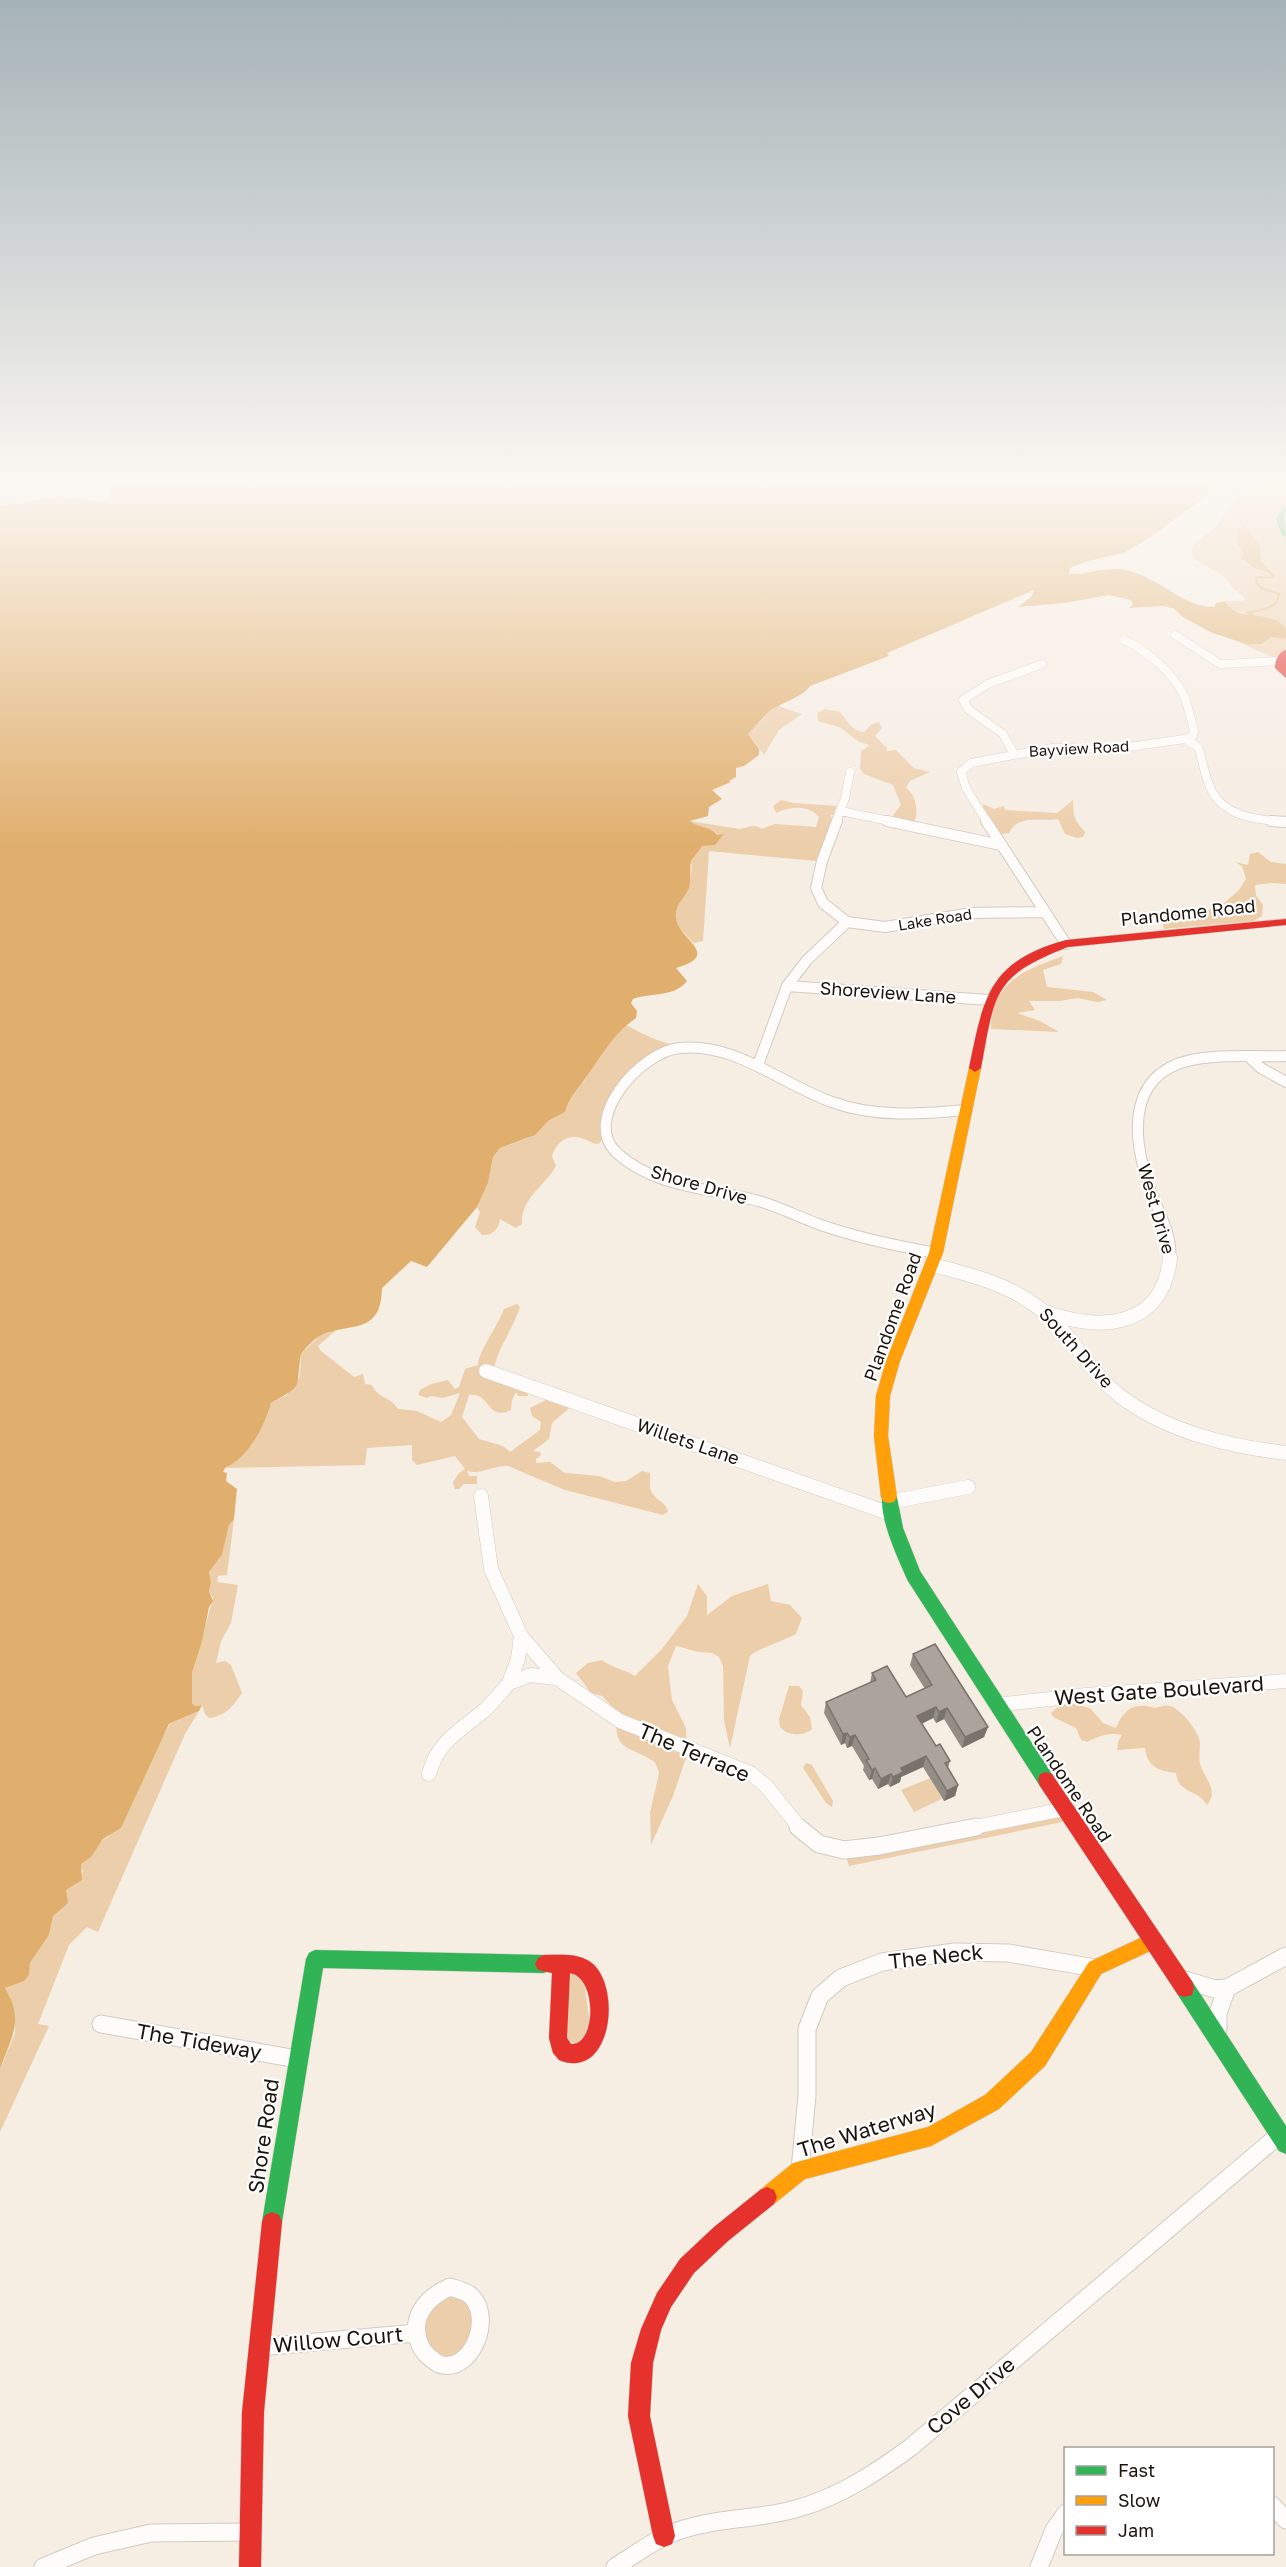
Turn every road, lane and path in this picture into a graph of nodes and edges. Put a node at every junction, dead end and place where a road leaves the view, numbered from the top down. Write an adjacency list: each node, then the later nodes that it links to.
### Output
1 (1176, 635): 3 (street)
2 (1124, 640): 6 (street)
3 (1283, 657): 5 (main road)
4 (1042, 664): 7 (street)
5 (1286, 675)
6 (1185, 739): 7 (street, Bayview Road); 10 (street)
7 (1014, 753): 11 (street, Bayview Road)
8 (850, 772): 9 (street, Lake Road)
9 (841, 811): 11 (street); 13 (street, Lake Road)
10 (1286, 822)
11 (1001, 845): 12 (street, Bayview Road)
12 (1044, 912): 13 (street, Lake Road); 15 (street, Bayview Road)
13 (848, 922): 16 (street)
14 (1286, 922): 15 (main road, Plandome Road)
15 (1066, 944): 17 (main road, Plandome Road)
16 (787, 986): 17 (street, Shoreview Lane); 21 (street)
17 (989, 1000): 24 (main road, Plandome Road)
18 (1272, 1056): 19 (street, West Drive); 20 (street, West Drive); 22 (street)
19 (1286, 1056)
20 (1254, 1057): 22 (street); 27 (street, West Drive)
21 (758, 1065): 24 (street, Shore Drive); 25 (street, Shore Drive)
22 (1274, 1072): 23 (street)
23 (1286, 1082)
24 (967, 1110): 25 (main road, Plandome Road)
25 (934, 1259): 26 (street, South Drive); 35 (main road, Plandome Road)
26 (1046, 1312): 27 (street, West Drive); 28 (street, South Drive)
27 (1086, 1323): 28 (street)
28 (1070, 1342): 30 (street, South Drive)
29 (486, 1371): 35 (street, Willets Lane)
30 (1270, 1452): 31 (street, South Drive); 32 (street)
31 (1286, 1453)
32 (1286, 1458)
33 (968, 1487): 35 (street)
34 (481, 1496): 36 (street, The Terrace)
35 (890, 1508): 40 (main road, Plandome Road)
36 (521, 1636): 37 (street, The Terrace); 39 (street)
37 (557, 1678): 39 (street); 42 (street, The Terrace)
38 (1286, 1681): 40 (street, West Gate Boulevard)
39 (509, 1683): 41 (street)
40 (996, 1705): 42 (main road, Plandome Road)
41 (429, 1774)
42 (1065, 1809): 43 (main road, Plandome Road)
43 (1154, 1941): 46 (main road); 47 (main road, Plandome Road)
44 (1286, 1956): 48 (street)
45 (561, 1966): 45 (main road, Shore Road); 51 (main road, Shore Road)
46 (1095, 1968): 53 (main road, The Waterway); 53 (street, The Neck)
47 (1176, 1975): 48 (street); 50 (main road, Plandome Road)
48 (1227, 1988): 50 (street)
49 (101, 2024): 51 (street, The Tideway)
50 (1220, 2040): 52 (main road, Plandome Road)
51 (297, 2059): 55 (main road, Shore Road)
52 (1282, 2139): 60 (street, Cove Drive)
53 (800, 2170): 60 (main road, The Waterway)
54 (417, 2333): 55 (street, Willow Court)
55 (259, 2348): 59 (main road, Shore Road)
56 (1274, 2507): 58 (street)
57 (1064, 2515): 64 (street)
58 (1286, 2520)
59 (250, 2532): 61 (street); 62 (main road, Shore Road)
60 (664, 2536): 63 (street, Cove Drive)
61 (43, 2567)
62 (250, 2567)
63 (615, 2567)
64 (1039, 2567)

